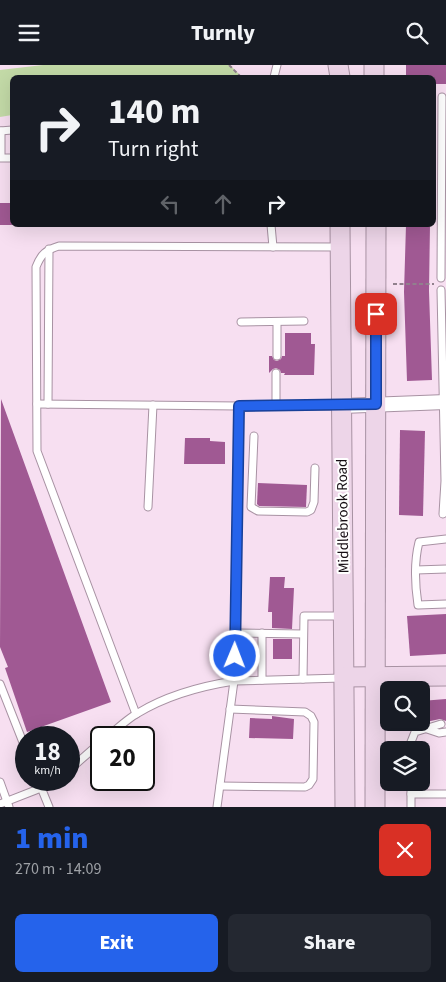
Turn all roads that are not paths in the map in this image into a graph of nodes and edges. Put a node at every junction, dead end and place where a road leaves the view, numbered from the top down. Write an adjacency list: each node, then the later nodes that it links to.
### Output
1 (440, 97): 3 (lane)
2 (0, 131): 4 (lane)
3 (444, 135): 8 (lane)
4 (10, 158)
5 (271, 227): 9 (lane)
6 (340, 227): 10 (main road, Middlebrook Road)
7 (376, 227): 20 (main road)
8 (444, 242): 17 (lane)
9 (273, 247): 10 (lane); 11 (lane)
10 (340, 247): 24 (main road, Middlebrook Road)
11 (49, 249): 18 (lane); 19 (lane)
12 (277, 321): 13 (lane); 14 (lane); 15 (lane)
13 (304, 321)
14 (241, 322)
15 (277, 356)
16 (276, 373): 23 (lane)
17 (445, 402): 20 (street); 27 (lane)
18 (37, 404): 19 (lane); 46 (lane)
19 (48, 404): 21 (lane)
20 (376, 404): 24 (street); 40 (main road)
21 (153, 405): 22 (lane); 28 (lane)
22 (239, 406): 23 (lane); 35 (lane)
23 (276, 406): 24 (lane)
24 (342, 406): 34 (main road, Middlebrook Road)
25 (254, 436): 26 (lane)
26 (315, 468)
27 (446, 481): 29 (lane)
28 (148, 507)
29 (443, 514)
30 (446, 539): 32 (lane)
31 (446, 569): 32 (lane)
32 (416, 570): 33 (lane)
33 (446, 604)
34 (344, 616): 37 (lane); 39 (main road, Middlebrook Road)
35 (235, 633): 36 (lane); 43 (lane)
36 (262, 633): 37 (lane); 42 (lane)
37 (303, 633): 41 (lane)
38 (446, 676): 40 (main road)
39 (344, 677): 40 (main road); 41 (lane); 66 (main road, Middlebrook Road)
40 (377, 677): 67 (main road)
41 (303, 679): 42 (lane)
42 (262, 680): 43 (lane)
43 (234, 681): 45 (lane); 46 (lane)
44 (0, 684): 48 (lane)
45 (230, 709): 58 (lane); 58 (lane)
46 (136, 713): 49 (lane)
47 (441, 724): 50 (lane)
48 (17, 726)
49 (120, 726)
50 (430, 728)
51 (430, 730): 53 (lane)
52 (419, 731): 54 (lane)
53 (446, 732)
54 (411, 741)
55 (90, 752): 56 (lane)
56 (80, 760)
57 (0, 782): 63 (lane)
58 (220, 786): 65 (lane)
59 (34, 791): 63 (lane)
60 (42, 791): 64 (lane)
61 (411, 794): 62 (lane); 68 (lane)
62 (446, 794)
63 (5, 804)
64 (49, 807)
65 (217, 807)
66 (345, 807)
67 (376, 807)
68 (411, 807)

